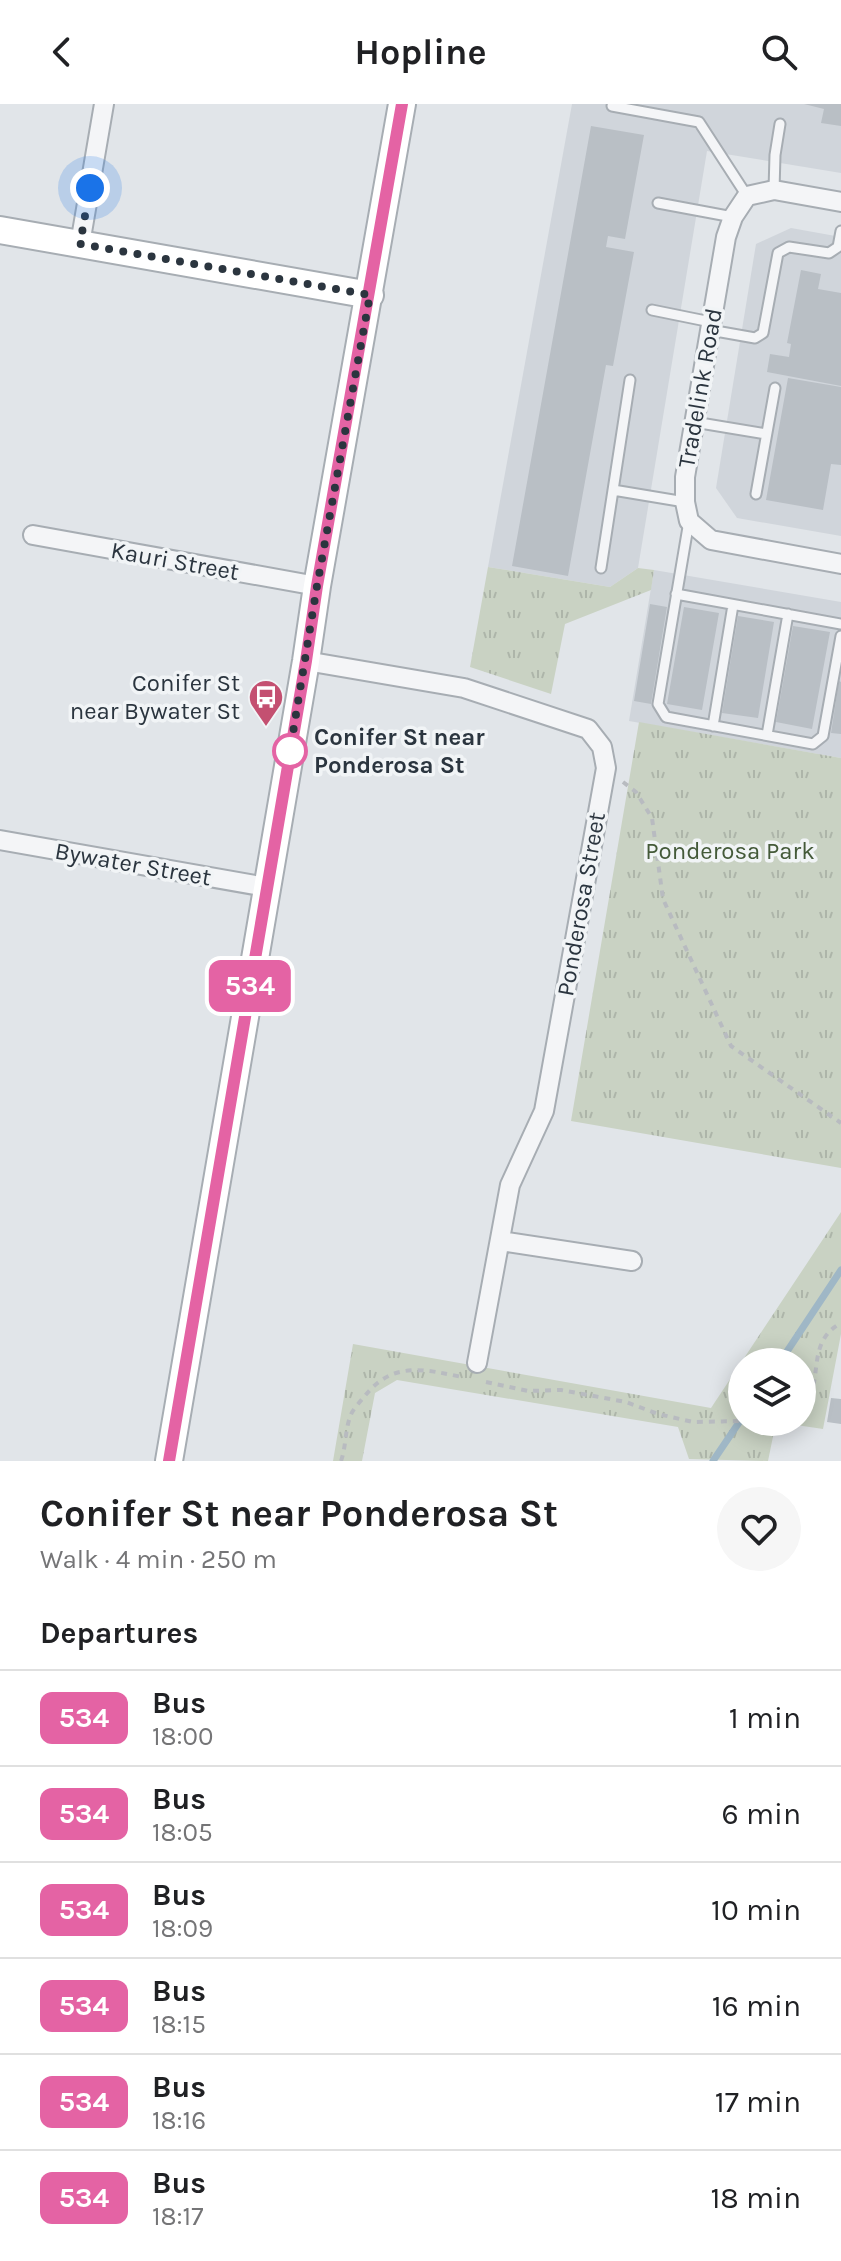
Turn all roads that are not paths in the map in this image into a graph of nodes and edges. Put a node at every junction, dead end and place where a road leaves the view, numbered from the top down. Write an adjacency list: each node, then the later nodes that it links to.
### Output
1 (104, 104): 12 (street)
2 (402, 104): 13 (street)
3 (612, 106): 6 (lane)
4 (780, 124): 5 (lane)
5 (774, 190): 6 (street); 7 (street)
6 (747, 196): 9 (street, Tradelink Road)
7 (841, 202)
8 (658, 203): 9 (lane)
9 (733, 217): 15 (street, Tradelink Road)
10 (0, 230): 12 (street)
11 (841, 231): 15 (lane)
12 (80, 244): 13 (street)
13 (370, 295): 26 (street)
14 (652, 310): 15 (lane)
15 (711, 326): 18 (street, Tradelink Road)
16 (630, 380): 20 (lane)
17 (775, 388): 19 (lane)
18 (694, 422): 19 (lane); 22 (street, Tradelink Road)
19 (766, 434): 21 (lane)
20 (613, 490): 22 (lane); 25 (lane)
21 (756, 494)
22 (687, 511): 24 (street); 27 (lane)
23 (33, 535): 26 (street, Kauri Street)
24 (841, 564)
25 (601, 568)
26 (317, 586): 32 (street)
27 (676, 594): 28 (lane); 33 (lane)
28 (733, 605): 29 (lane); 33 (lane)
29 (788, 614): 30 (lane); 34 (lane)
30 (841, 624)
31 (841, 636): 34 (lane)
32 (306, 661): 36 (street); 37 (street, Ponderosa Street)
33 (713, 726): 34 (lane)
34 (767, 735)
35 (0, 840): 36 (street, Bywater Street)
36 (266, 887): 40 (street)
37 (500, 1241): 38 (street); 39 (street, Ponderosa Street)
38 (632, 1261)
39 (475, 1374)
40 (169, 1461)

